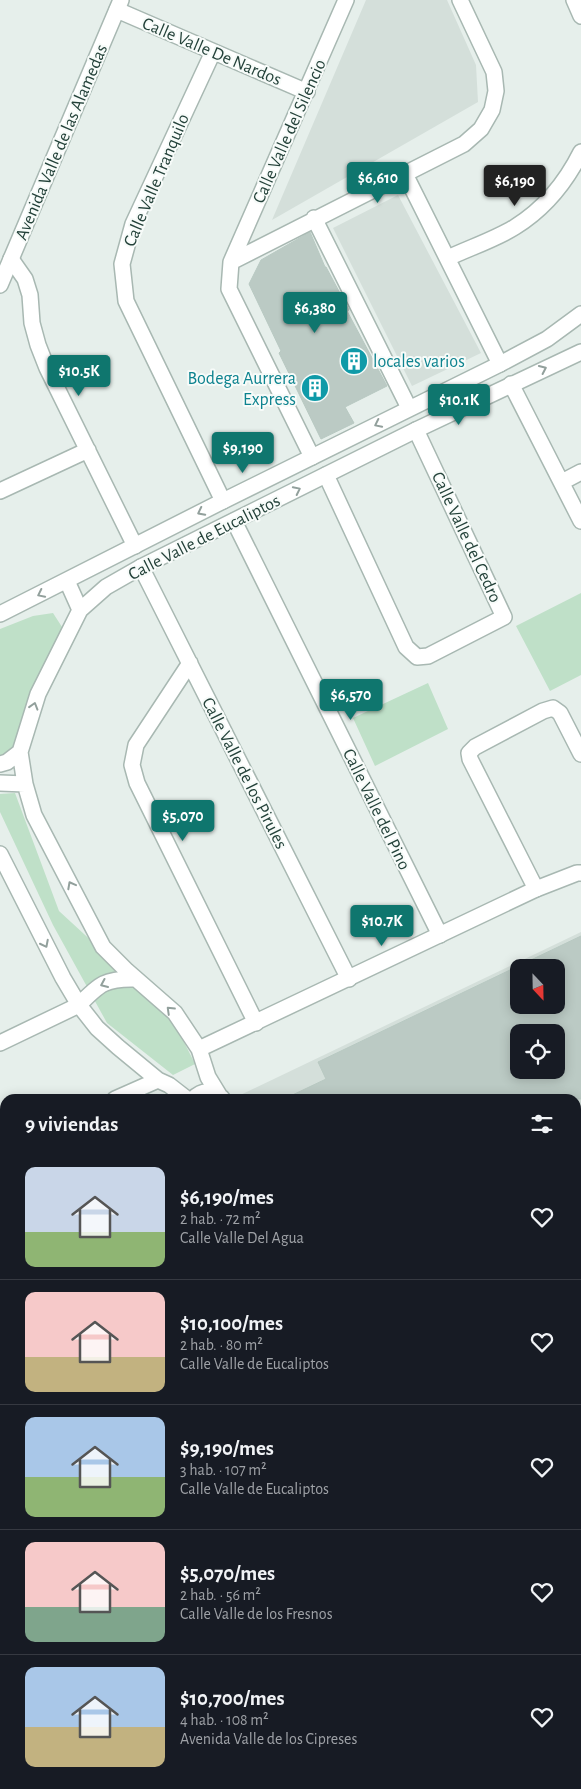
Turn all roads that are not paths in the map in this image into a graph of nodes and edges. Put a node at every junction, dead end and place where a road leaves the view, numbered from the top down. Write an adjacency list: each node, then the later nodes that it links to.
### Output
1 (346, 0): 7 (street, Calle Valle del Silencio)
2 (460, 0): 9 (street)
3 (574, 0): 5 (street)
4 (119, 5): 6 (street, Calle Valle De Nardos); 12 (street, Avenida Valle de las Alamedas)
5 (581, 16)
6 (213, 52): 7 (street, Calle Valle De Nardos); 27 (street, Calle Valle Tranquilo)
7 (307, 92): 13 (street, Calle Valle del Silencio)
8 (581, 152): 11 (street)
9 (406, 174): 10 (street); 11 (street)
10 (314, 218): 13 (street); 19 (street)
11 (448, 258): 17 (street)
12 (11, 259): 14 (street, Avenida Valle de las Alamedas); 21 (street)
13 (230, 262): 22 (street, Calle Valle del Silencio)
14 (0, 285)
15 (581, 314): 17 (street, Calle Valle de Eucaliptos)
16 (581, 352): 18 (street, Calle Valle de Eucaliptos, one-way to 16)
17 (500, 364): 19 (street, Calle Valle de Eucaliptos)
18 (511, 384): 20 (street, Calle Valle de Eucaliptos); 25 (street)
19 (409, 408): 22 (street, Calle Valle de Eucaliptos, one-way to 22)
20 (416, 430): 24 (street, Calle Valle de Eucaliptos); 24 (street, Calle Valle del Cedro)
21 (88, 450): 26 (street); 30 (street)
22 (312, 457): 27 (street, Calle Valle de Eucaliptos)
23 (581, 472): 25 (street)
24 (326, 475): 28 (street, Calle Valle de Eucaliptos, one-way to 24)
25 (562, 482): 29 (street)
26 (0, 491)
27 (223, 501): 30 (street, Calle Valle de Eucaliptos, one-way to 30)
28 (234, 520): 31 (street, Calle Valle de Eucaliptos); 44 (street, Calle Valle del Pino)
29 (581, 521)
30 (135, 546): 32 (street, Calle Valle de Eucaliptos)
31 (141, 567): 33 (street, Calle Valle de Eucaliptos); 35 (street, Calle Valle de los Pirules)
32 (67, 581): 33 (street); 34 (street, Calle Valle de Eucaliptos, one-way to 34)
33 (80, 610): 36 (street, Calle Valle de Eucaliptos, one-way to 33)
34 (0, 614)
35 (190, 663): 46 (street, Calle Valle de los Pirules); 48 (street)
36 (20, 752): 38 (street); 40 (street)
37 (581, 754): 43 (street)
38 (0, 764)
39 (0, 783): 40 (street)
40 (25, 784): 45 (street, one-way to 40)
41 (0, 854): 47 (street, one-way to 47)
42 (581, 874): 43 (street)
43 (536, 889): 44 (street)
44 (440, 935): 46 (street)
45 (136, 979): 47 (street, one-way to 47); 50 (street, one-way to 45)
46 (349, 979): 48 (street)
47 (79, 1005): 49 (street); 51 (street)
48 (256, 1023): 50 (street)
49 (0, 1043)
50 (199, 1049): 56 (street)
51 (158, 1080): 52 (street); 53 (street)
52 (126, 1094)
53 (181, 1094)
54 (201, 1094): 55 (street)
55 (217, 1094)
56 (219, 1094)

